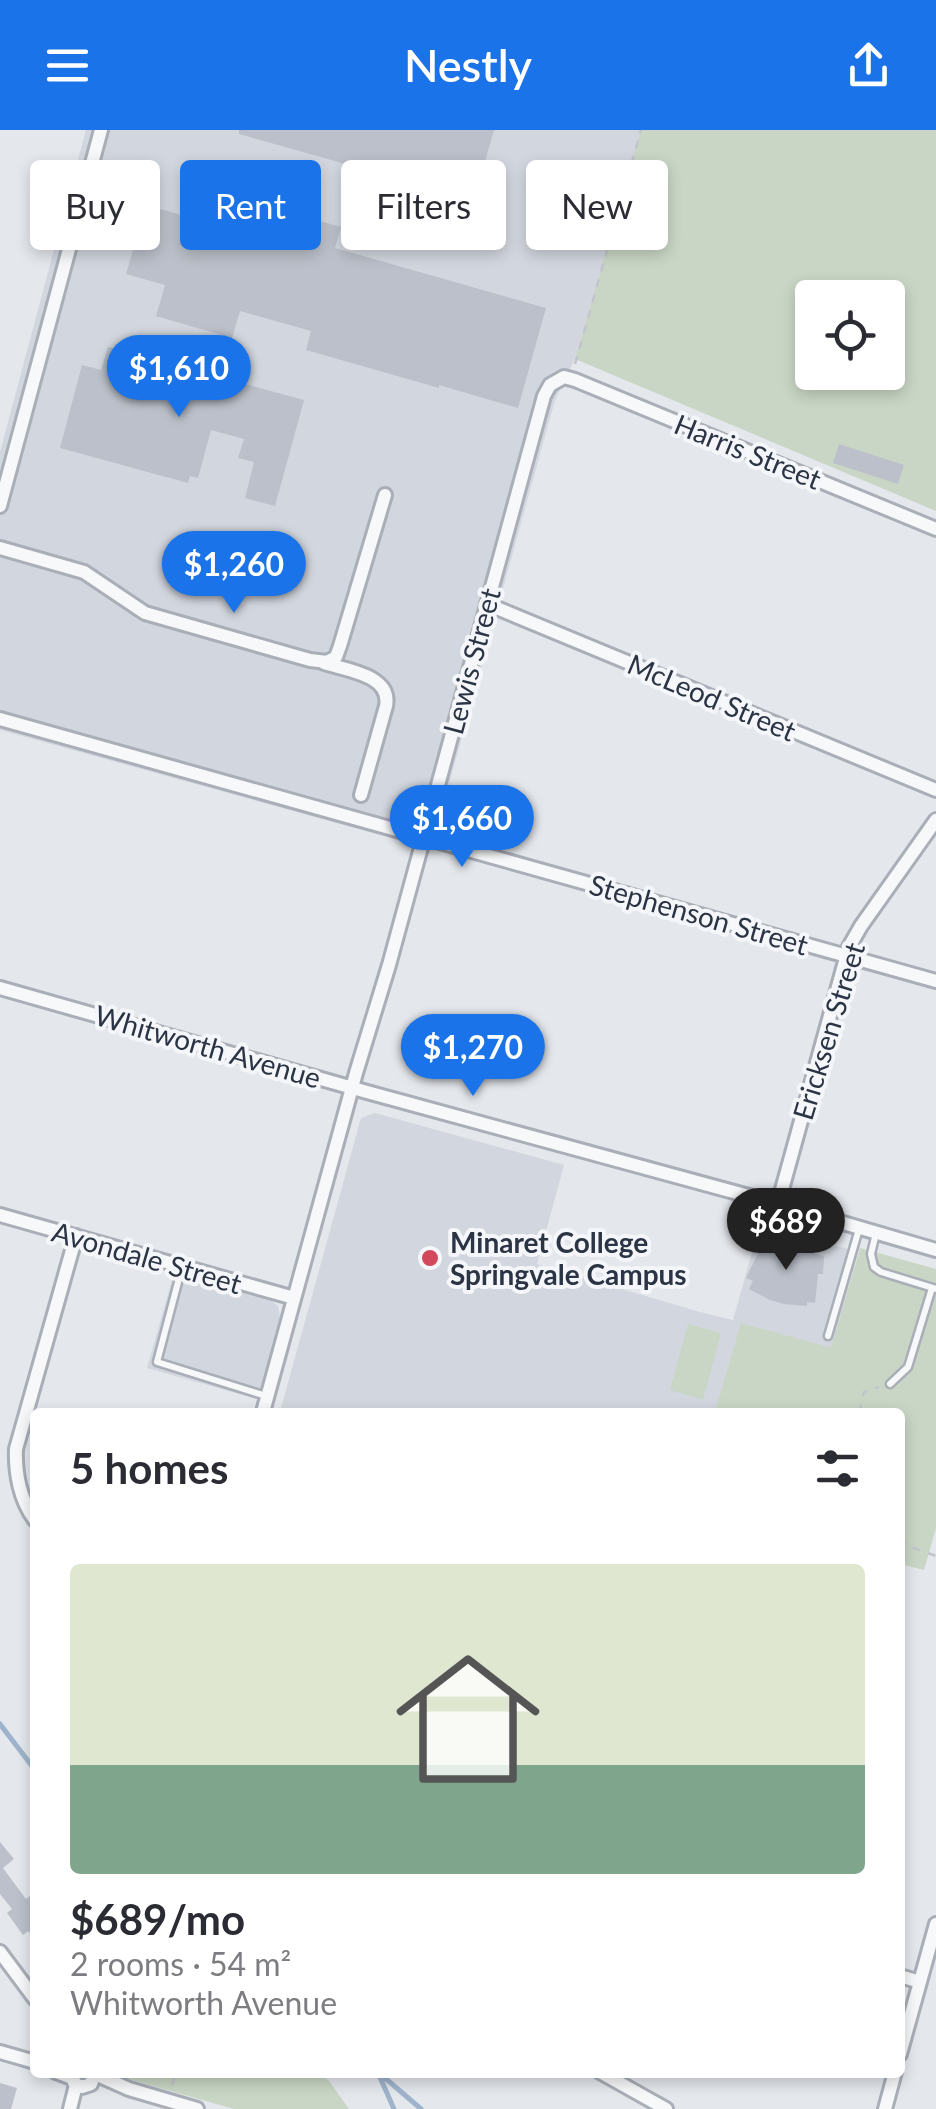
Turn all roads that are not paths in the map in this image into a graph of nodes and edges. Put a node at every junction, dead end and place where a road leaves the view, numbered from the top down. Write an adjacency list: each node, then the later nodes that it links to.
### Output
1 (102, 130): 3 (street)
2 (560, 378): 6 (street, Harris Street); 8 (street, Lewis Street)
3 (5, 467): 5 (street)
4 (385, 496): 9 (street)
5 (0, 506)
6 (936, 529)
7 (0, 548): 9 (street)
8 (487, 604): 11 (street, McLeod Street); 14 (street, Lewis Street)
9 (320, 662): 12 (street)
10 (0, 719): 14 (street, Stephenson Street)
11 (936, 790)
12 (361, 795)
13 (936, 820): 15 (street, Ericksen Street)
14 (422, 837): 15 (street, Stephenson Street); 18 (street, Lewis Street)
15 (846, 956): 16 (street, Stephenson Street); 19 (street, Ericksen Street)
16 (936, 980)
17 (0, 988): 18 (street, Whitworth Avenue)
18 (352, 1088): 19 (street, Whitworth Avenue); 27 (street, Lewis Street)
19 (778, 1204): 21 (street, Whitworth Avenue)
20 (0, 1215): 23 (street, Avondale Street)
21 (859, 1228): 22 (street, Whitworth Avenue); 28 (lane)
22 (876, 1233): 24 (street, Whitworth Avenue); 26 (lane)
23 (76, 1236): 25 (street, Avondale Street); 33 (street)
24 (936, 1250)
25 (182, 1267): 27 (street, Avondale Street); 30 (lane)
26 (934, 1288): 29 (lane)
27 (294, 1298): 30 (street, Lewis Street)
28 (828, 1336)
29 (890, 1384)
30 (266, 1396): 31 (street, Lewis Street)
31 (264, 1408)
32 (0, 1435): 33 (street)
33 (18, 1440): 34 (street)
34 (30, 1512)
35 (936, 1924): 38 (street)
36 (0, 1952): 39 (street)
37 (905, 1978): 38 (street)
38 (920, 1982): 40 (street)
39 (30, 1992)
40 (905, 2036)
41 (0, 2052): 42 (street)
42 (30, 2061)
43 (611, 2078): 49 (street)
44 (893, 2078): 50 (street)
45 (82, 2080): 46 (street); 47 (street); 48 (street)
46 (70, 2109)
47 (78, 2109)
48 (197, 2109)
49 (666, 2109)
50 (885, 2109)

